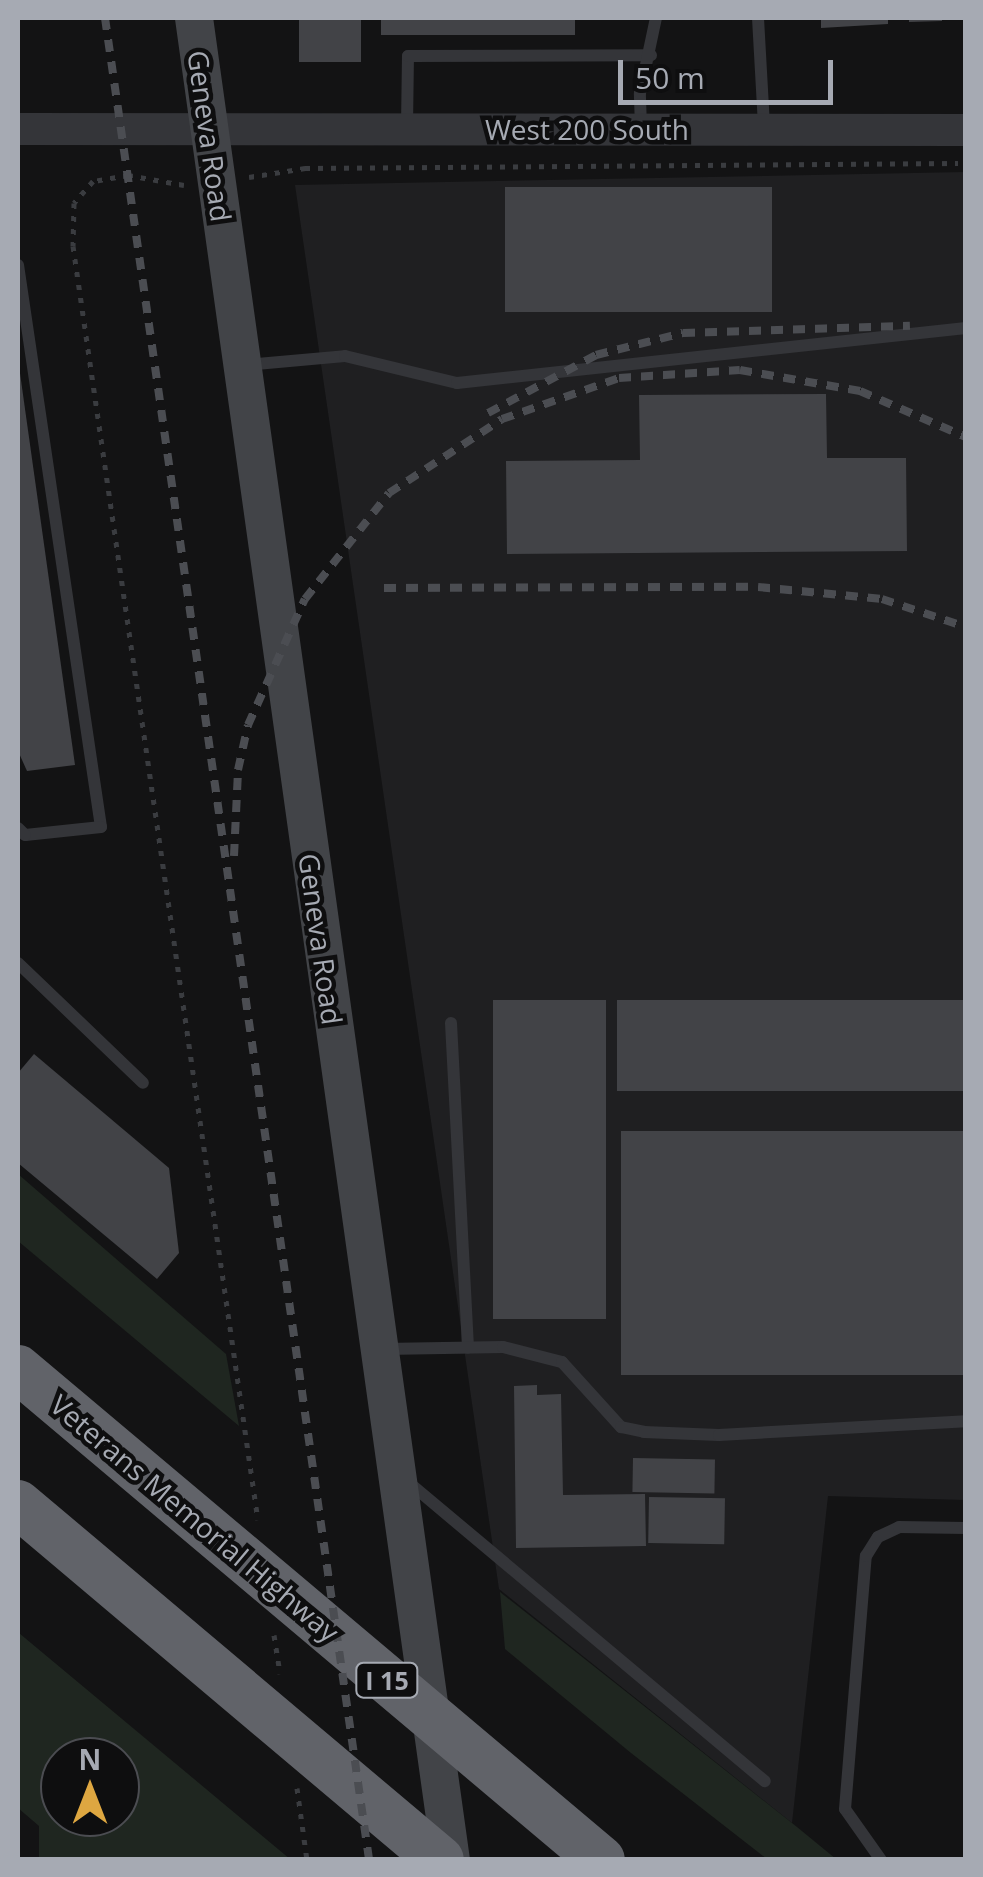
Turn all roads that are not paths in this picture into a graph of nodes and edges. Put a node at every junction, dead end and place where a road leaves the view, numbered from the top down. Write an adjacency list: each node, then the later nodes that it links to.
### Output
1 (194, 18): 5 (main road, Geneva Road)
2 (656, 18): 4 (lane)
3 (758, 18): 9 (lane)
4 (652, 54): 6 (lane); 8 (lane)
5 (209, 129): 6 (street, West 200 South); 7 (street, West 200 South); 13 (main road, Geneva Road)
6 (407, 129): 8 (street, West 200 South)
7 (18, 130)
8 (641, 130): 9 (street, West 200 South)
9 (765, 130): 10 (street, West 200 South)
10 (966, 130)
11 (18, 264): 14 (lane)
12 (966, 328): 13 (lane)
13 (242, 366): 19 (main road, Geneva Road)
14 (18, 828)
15 (18, 963): 17 (lane)
16 (451, 1024): 18 (lane)
17 (143, 1082)
18 (468, 1348): 19 (lane); 21 (lane)
19 (376, 1350): 22 (main road, Geneva Road)
20 (18, 1369): 28 (highway, Veterans Memorial Highway / I 15)
21 (966, 1421)
22 (392, 1468): 25 (lane); 27 (main road, Geneva Road)
23 (18, 1504): 26 (highway)
24 (966, 1528): 29 (lane)
25 (766, 1781)
26 (440, 1860)
27 (451, 1860)
28 (601, 1860)
29 (881, 1860)

